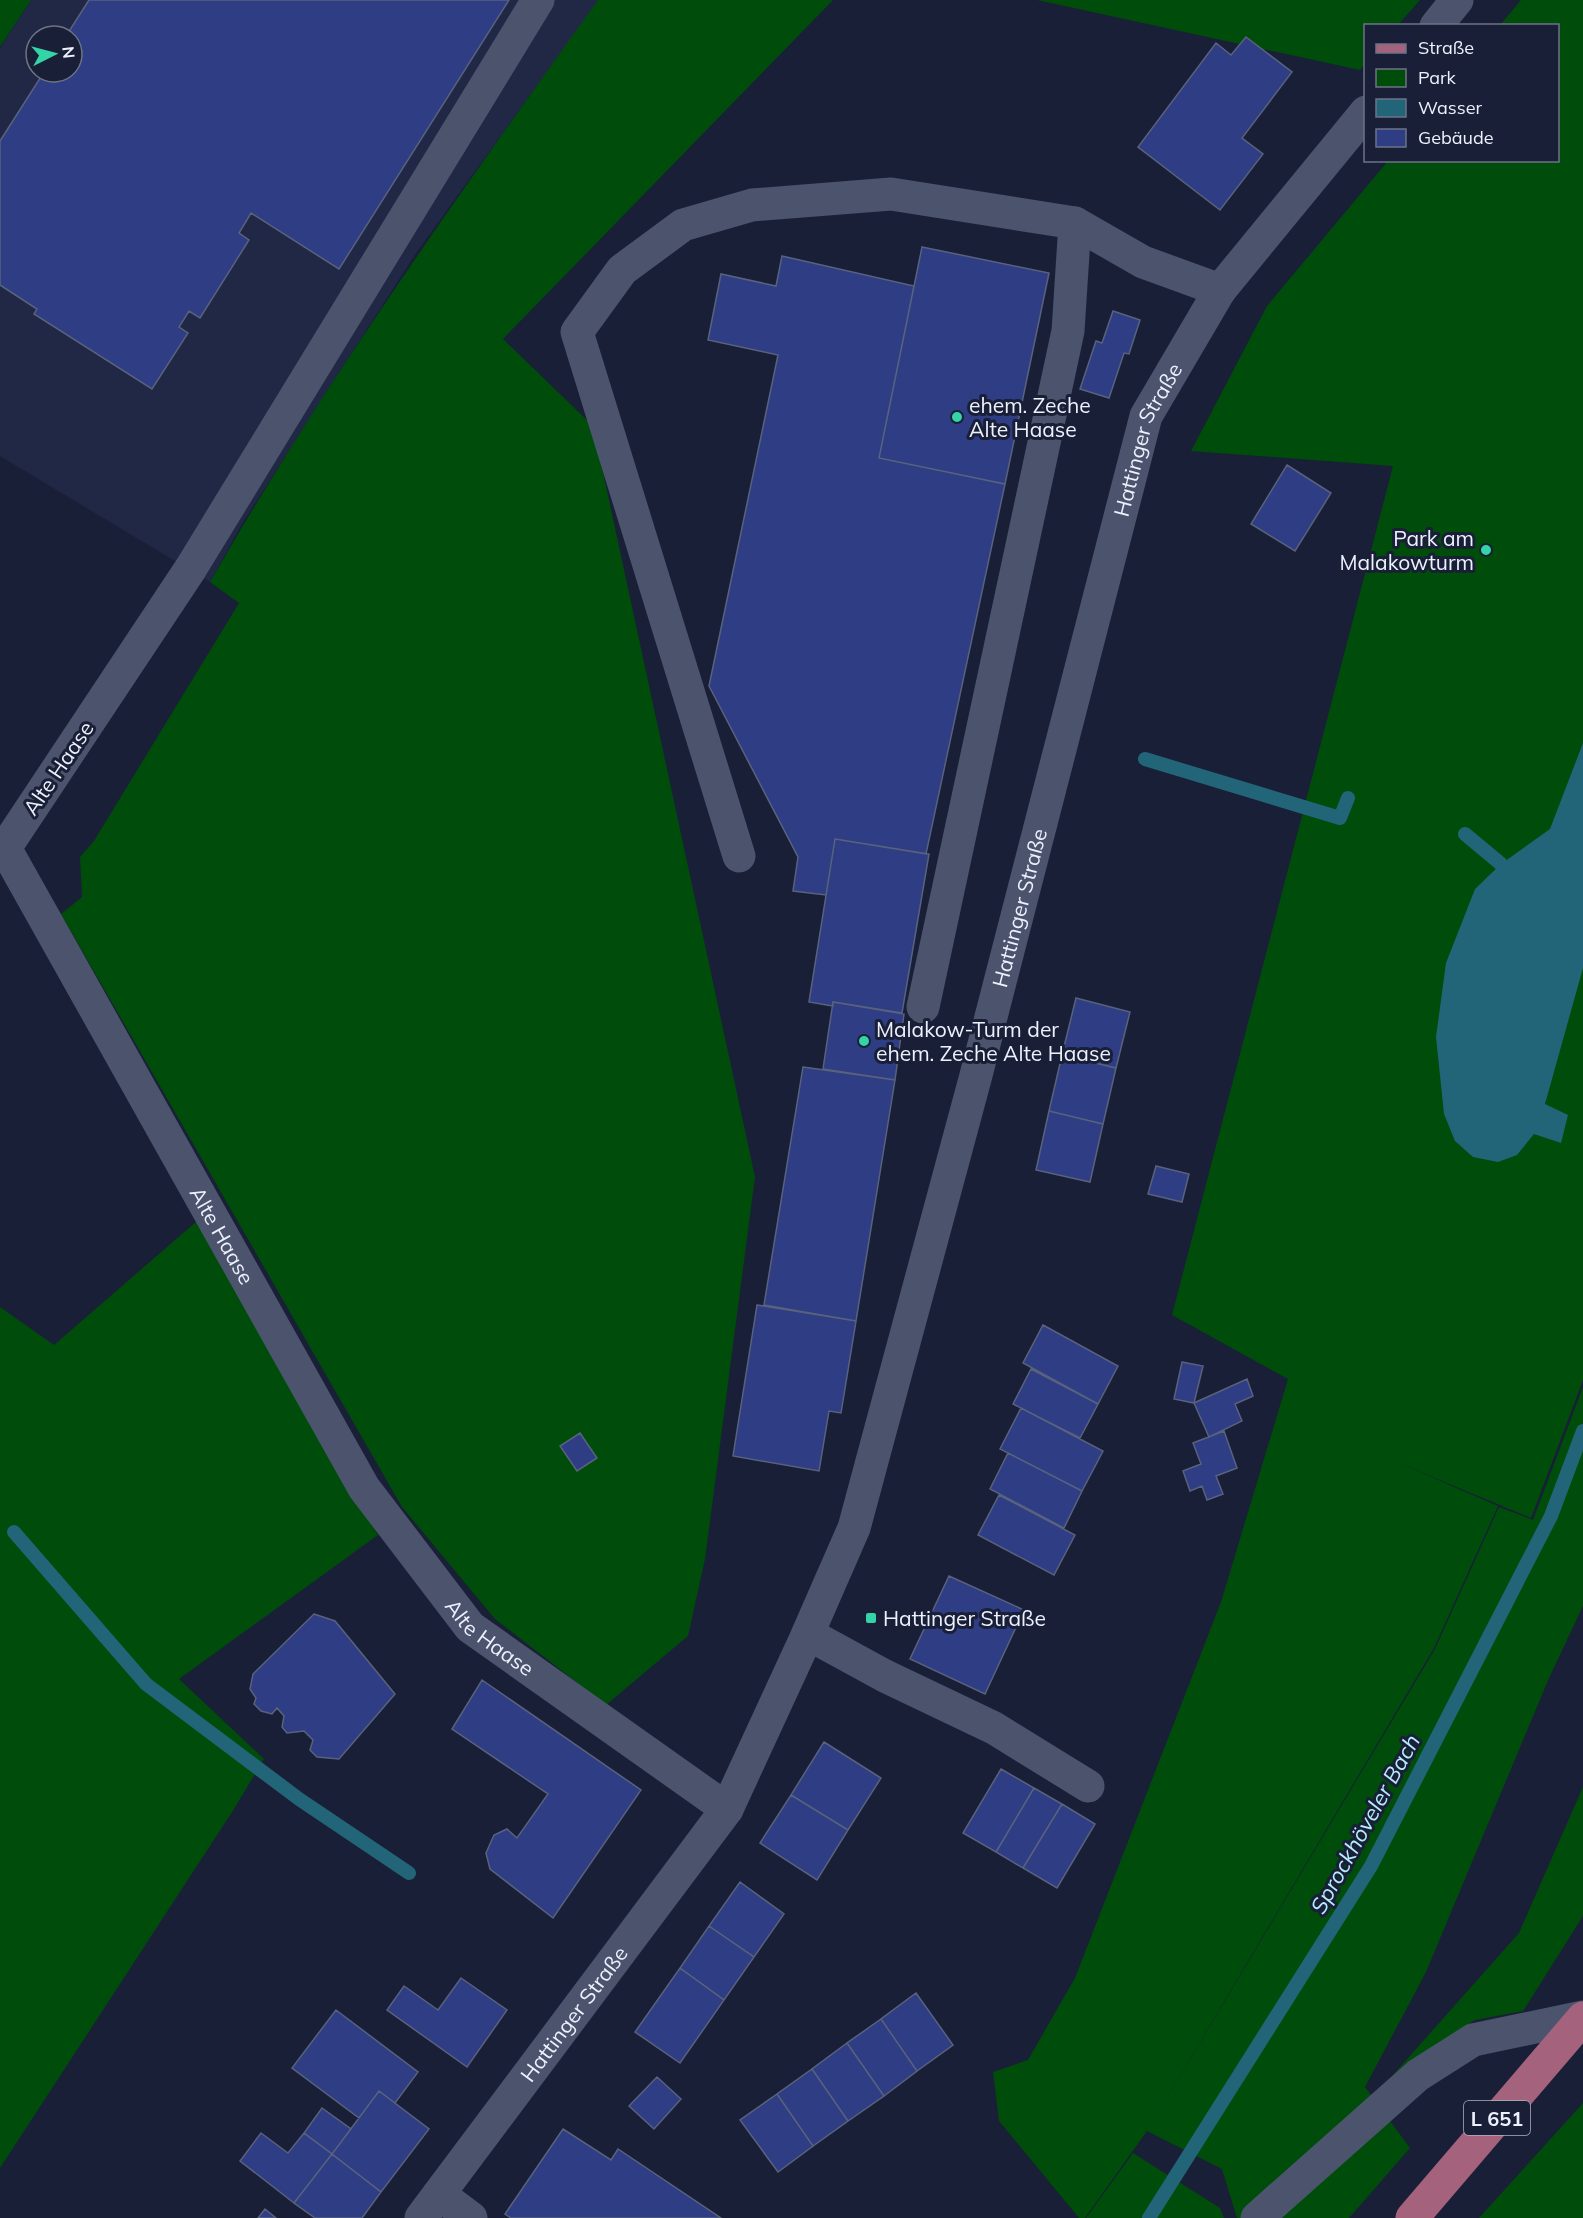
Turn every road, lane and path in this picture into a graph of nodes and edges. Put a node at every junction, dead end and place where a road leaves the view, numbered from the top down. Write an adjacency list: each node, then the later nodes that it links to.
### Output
1 (538, 0): 11 (street, Alte Haase)
2 (1457, 0): 3 (street)
3 (1438, 24)
4 (1364, 113): 6 (street, Hattinger Straße)
5 (1075, 223): 6 (street); 7 (street); 8 (street)
6 (1220, 290): 9 (street, Hattinger Straße)
7 (739, 856)
8 (923, 1007)
9 (808, 1634): 10 (street); 11 (street, Hattinger Straße)
10 (1088, 1786)
11 (727, 1809): 13 (street, Hattinger Straße)
12 (1583, 2018): 15 (street); 16 (main road, L 651)
13 (430, 2206): 14 (street)
14 (471, 2218)
15 (1257, 2218)
16 (1412, 2218)

